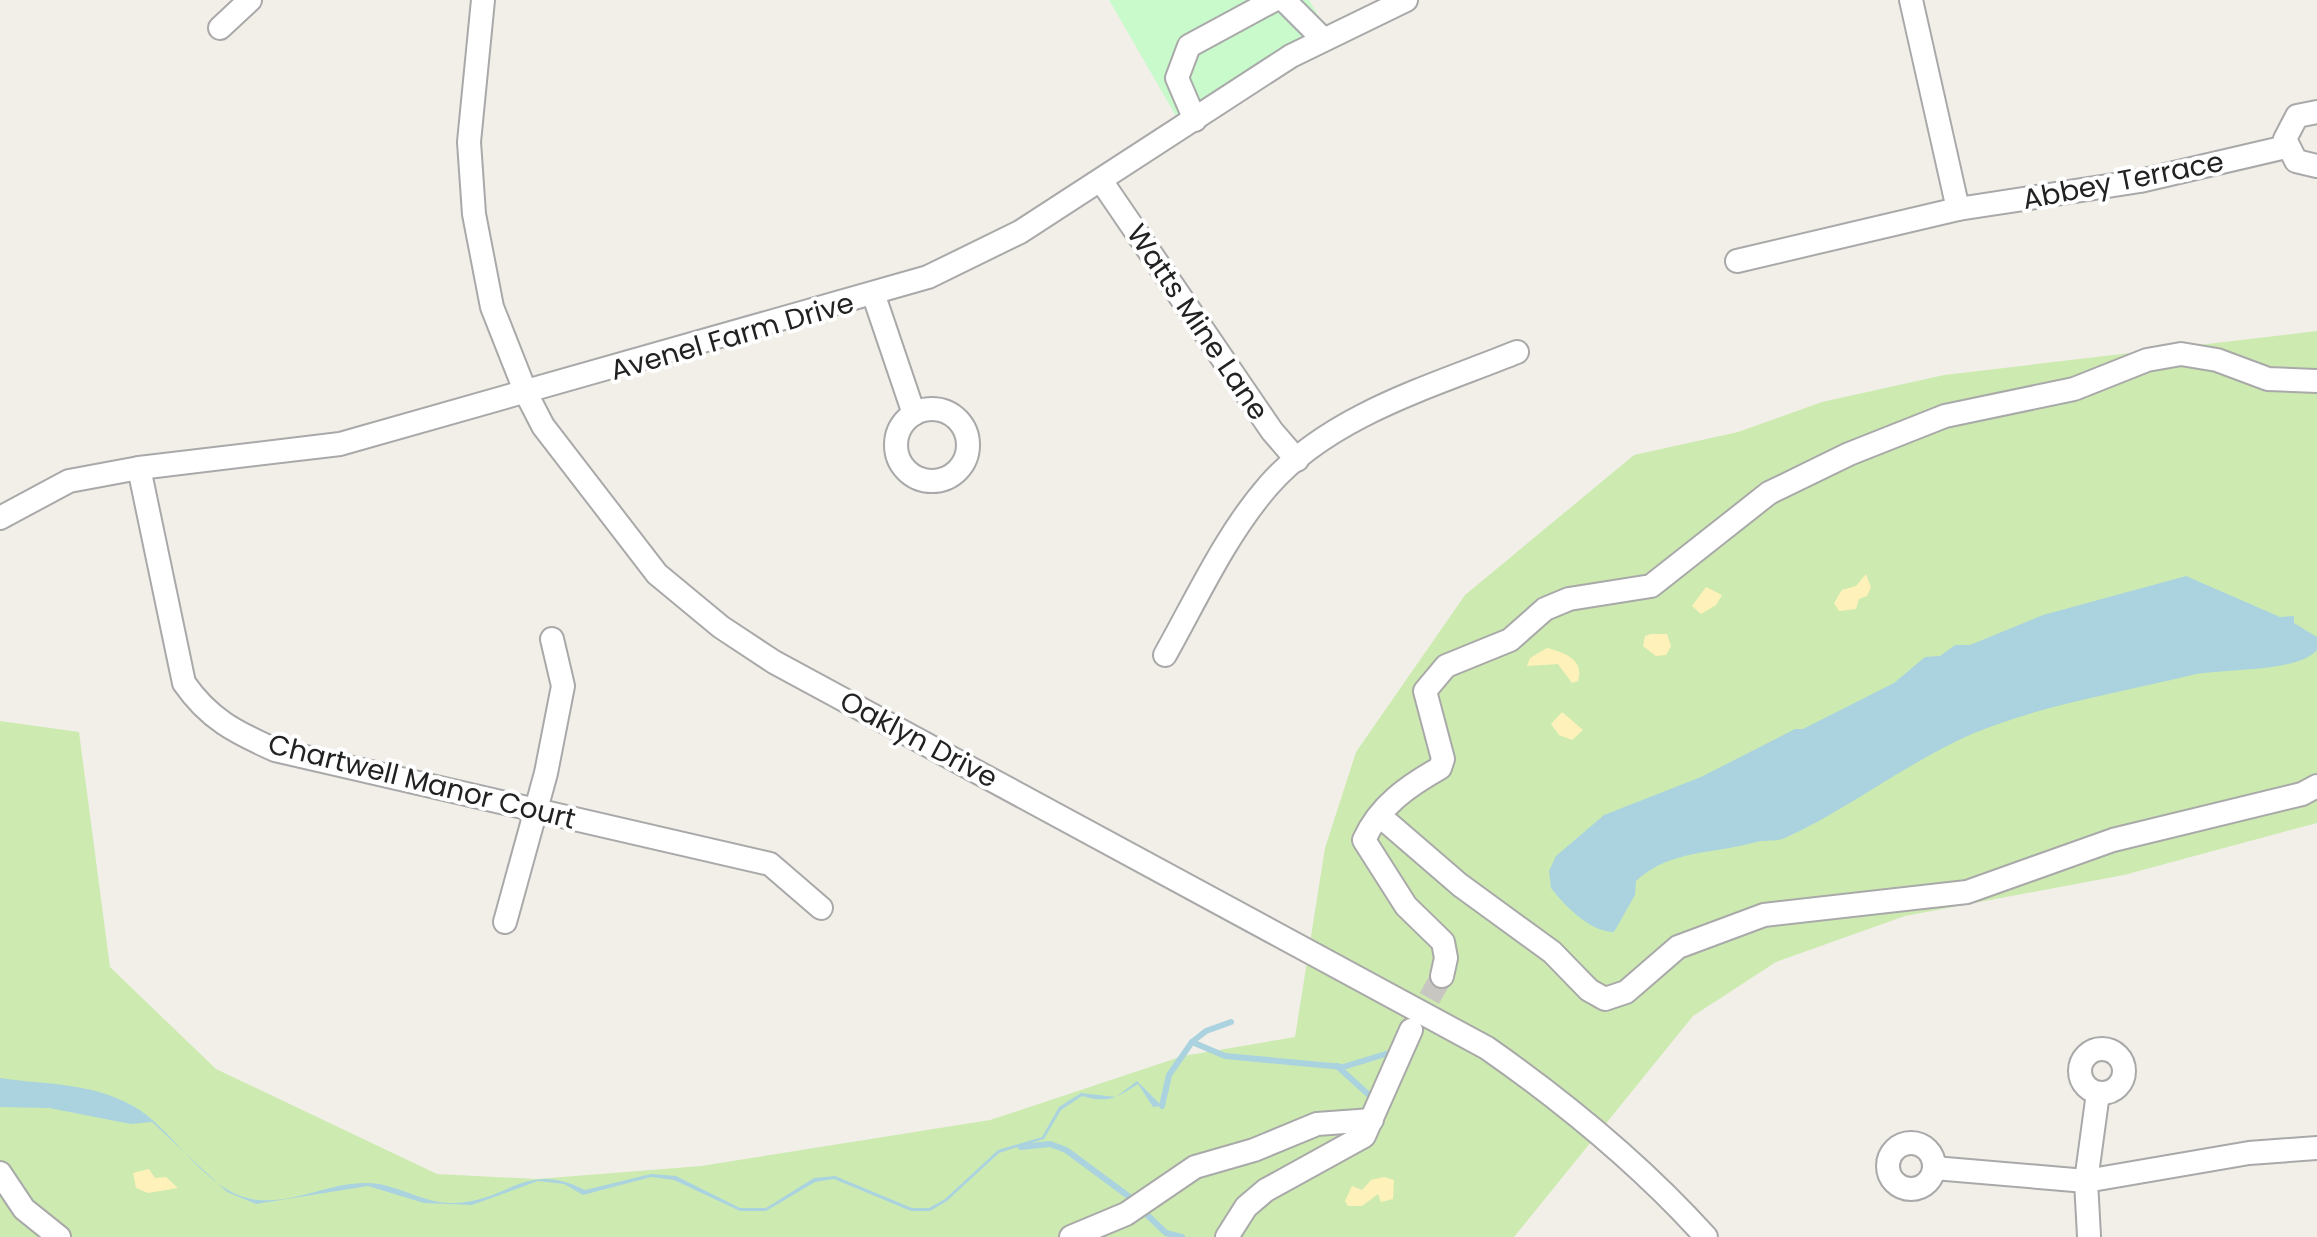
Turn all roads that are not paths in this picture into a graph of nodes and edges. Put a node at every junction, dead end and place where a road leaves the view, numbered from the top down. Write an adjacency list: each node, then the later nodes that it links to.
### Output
1 (250, 0): 7 (street)
2 (483, 0): 19 (street, Oaklyn Drive)
3 (1274, 0): 10 (street)
4 (1284, 0): 8 (street)
5 (1406, 0): 8 (street, Avenel Farm Drive)
6 (1910, 0): 14 (street)
7 (220, 28)
8 (1323, 40): 10 (street, Avenel Farm Drive)
9 (2317, 112): 11 (street)
10 (1195, 120): 13 (street, Avenel Farm Drive)
11 (2286, 147): 12 (street); 14 (street, Abbey Terrace)
12 (2317, 166)
13 (1102, 182): 16 (street, Avenel Farm Drive); 21 (street, Watts Mine Lane)
14 (1958, 209): 15 (street, Abbey Terrace)
15 (1737, 261)
16 (874, 296): 19 (street, Avenel Farm Drive); 20 (street)
17 (1516, 352): 21 (street)
18 (2317, 381): 28 (street)
19 (526, 393): 22 (street, Avenel Farm Drive); 42 (street, Oaklyn Drive)
20 (914, 414)
21 (1297, 460): 25 (street)
22 (139, 468): 23 (street, Avenel Farm Drive); 27 (street, Chartwell Manor Court)
23 (0, 518)
24 (552, 639): 27 (street)
25 (1165, 654)
26 (2317, 786): 28 (street)
27 (534, 808): 29 (street, Chartwell Manor Court); 30 (street)
28 (1380, 816): 31 (street)
29 (822, 908)
30 (506, 922)
31 (1442, 976)
32 (1411, 1030): 34 (street)
33 (2098, 1093): 38 (street)
34 (1372, 1120): 40 (street); 41 (street)
35 (2317, 1148): 38 (street)
36 (1934, 1168): 38 (street)
37 (0, 1174): 39 (street)
38 (2086, 1180): 43 (street)
39 (60, 1237)
40 (1071, 1237)
41 (1227, 1237)
42 (1706, 1237)
43 (2090, 1237)

